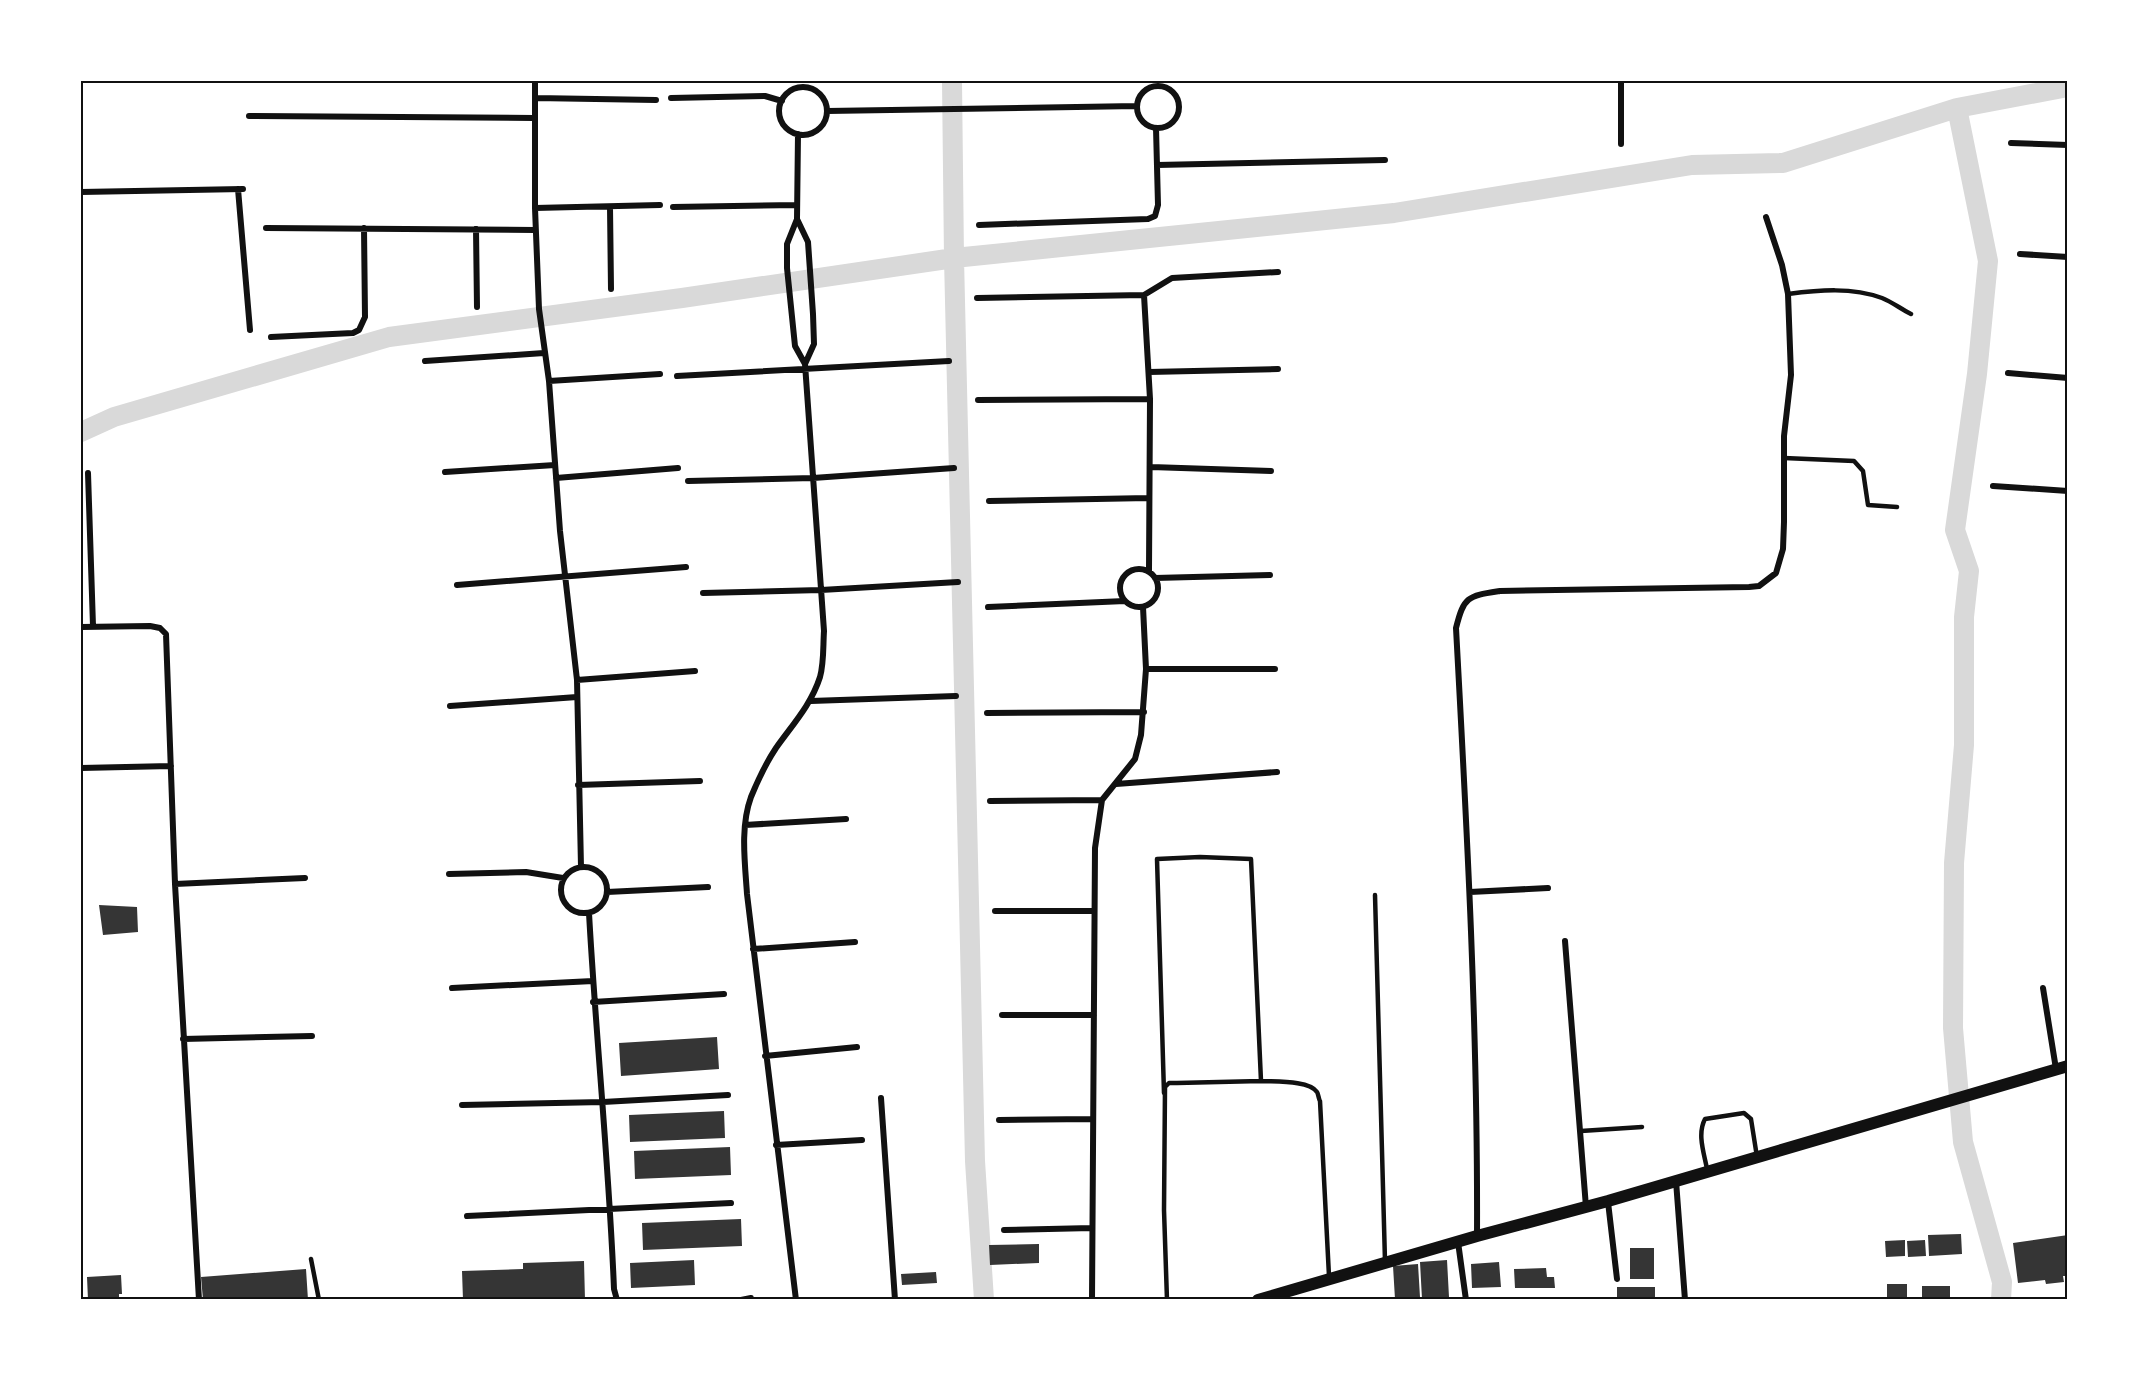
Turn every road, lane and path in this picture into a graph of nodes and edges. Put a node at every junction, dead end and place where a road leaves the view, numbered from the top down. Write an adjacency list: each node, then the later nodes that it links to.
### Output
1 (535, 81): 5 (street)
2 (1621, 81): 16 (street)
3 (1160, 83): 9 (street); 13 (street)
4 (798, 84): 8 (street); 10 (street)
5 (534, 98): 7 (street); 12 (street)
6 (671, 98): 8 (street)
7 (656, 100)
8 (782, 100): 14 (street)
9 (1137, 106): 10 (street); 13 (street)
10 (827, 111): 14 (street)
11 (249, 116): 12 (street)
12 (534, 118): 25 (street)
13 (1156, 128): 19 (street)
14 (798, 134): 22 (street)
15 (2011, 143): 17 (street)
16 (1621, 144)
17 (2068, 145)
18 (1385, 160): 19 (street)
19 (1157, 165): 28 (street)
20 (81, 192): 42 (street)
21 (660, 205): 23 (street)
22 (797, 205): 24 (street); 27 (street)
23 (610, 207): 25 (street); 36 (street)
24 (673, 207)
25 (535, 208): 32 (street)
26 (1766, 217): 37 (street)
27 (797, 219): 47 (street); 47 (street)
28 (979, 225)
29 (266, 228): 30 (street)
30 (364, 228): 31 (street); 43 (street)
31 (476, 229): 32 (street); 40 (street)
32 (535, 230): 44 (street)
33 (2020, 254): 34 (street)
34 (2068, 257)
35 (1278, 272): 38 (street)
36 (611, 289)
37 (1788, 294): 41 (lane); 57 (street)
38 (1144, 295): 39 (street); 49 (street)
39 (977, 298)
40 (477, 307)
41 (1911, 314)
42 (250, 330)
43 (270, 337)
44 (544, 353): 45 (street); 54 (street)
45 (425, 361)
46 (950, 361): 47 (street)
47 (805, 366): 52 (street); 66 (street)
48 (1278, 369): 49 (street)
49 (1149, 372): 55 (street)
50 (2008, 373): 53 (street)
51 (660, 374): 54 (street)
52 (677, 376)
53 (2068, 378)
54 (549, 381): 58 (street)
55 (1150, 399): 56 (street); 59 (street)
56 (978, 400)
57 (1784, 458): 72 (lane); 115 (street)
58 (555, 465): 63 (street); 65 (street)
59 (1151, 467): 62 (street); 70 (street)
60 (678, 468): 65 (street)
61 (954, 468): 66 (street)
62 (1270, 471)
63 (445, 472)
64 (88, 473): 85 (street)
65 (556, 478): 76 (street)
66 (813, 478): 67 (street); 80 (street)
67 (688, 482)
68 (1994, 486): 69 (street)
69 (2068, 491)
70 (1149, 498): 71 (street); 74 (street)
71 (989, 501)
72 (1897, 507)
73 (686, 567): 76 (street)
74 (1149, 571): 77 (street); 82 (street)
75 (1270, 575): 77 (street)
76 (565, 577): 79 (street); 90 (street)
77 (1155, 578): 84 (street)
78 (958, 582): 80 (street)
79 (457, 585)
80 (821, 590): 81 (street); 93 (street)
81 (703, 593)
82 (1125, 602): 83 (street); 84 (street)
83 (988, 607)
84 (1143, 607): 87 (street)
85 (93, 626): 86 (street); 97 (street)
86 (81, 627)
87 (1146, 669): 88 (street); 95 (street)
88 (1275, 669)
89 (695, 671): 90 (street)
90 (577, 680): 92 (street)
91 (956, 696): 93 (street)
92 (577, 697): 94 (street); 102 (street)
93 (811, 701): 106 (street)
94 (450, 706)
95 (1144, 712): 96 (street); 101 (street)
96 (987, 713)
97 (171, 766): 98 (street); 111 (street)
98 (81, 768)
99 (1277, 772): 101 (street)
100 (700, 781): 102 (street)
101 (1116, 784): 103 (street)
102 (578, 785): 107 (street)
103 (1102, 800): 104 (street); 118 (street)
104 (990, 801)
105 (846, 819): 106 (street)
106 (745, 825): 122 (street)
107 (581, 867): 110 (street); 114 (street)
108 (449, 874): 110 (street)
109 (305, 878): 111 (street)
110 (563, 878): 119 (street)
111 (175, 884): 131 (street)
112 (708, 887): 114 (street)
113 (1548, 888): 115 (street)
114 (608, 892): 119 (street)
115 (1470, 892): 157 (street)
116 (1375, 895): 160 (lane)
117 (995, 911): 118 (street)
118 (1093, 911): 129 (street)
119 (589, 913): 123 (street)
120 (1565, 941): 144 (street)
121 (855, 942): 122 (street)
122 (753, 949): 133 (street)
123 (593, 981): 124 (street); 127 (street)
124 (452, 988)
125 (2043, 988): 134 (street)
126 (724, 994): 127 (street)
127 (593, 1002): 139 (street)
128 (1002, 1015): 129 (street)
129 (1094, 1015): 141 (street)
130 (312, 1036): 131 (street)
131 (183, 1039): 166 (street)
132 (857, 1047): 133 (street)
133 (765, 1056): 146 (street)
134 (2062, 1067): 147 (main road)
135 (1261, 1081): 136 (lane); 136 (lane); 161 (lane)
136 (1164, 1093): 174 (lane)
137 (728, 1095): 139 (street)
138 (881, 1098): 172 (street)
139 (603, 1101): 140 (street); 153 (street)
140 (462, 1105)
141 (1092, 1119): 142 (street); 155 (street)
142 (999, 1120)
143 (1642, 1126): 144 (lane)
144 (1581, 1131): 152 (street)
145 (861, 1140): 146 (street)
146 (776, 1146): 171 (street)
147 (1757, 1157): 148 (main road); 148 (lane)
148 (1707, 1172): 149 (main road)
149 (1676, 1180): 150 (main road); 177 (street)
150 (1608, 1201): 152 (main road); 162 (street)
151 (731, 1203): 153 (street)
152 (1586, 1206): 157 (main road)
153 (611, 1210): 154 (street); 163 (street)
154 (467, 1216)
155 (1092, 1228): 156 (street); 173 (street)
156 (1004, 1230)
157 (1477, 1236): 158 (main road)
158 (1458, 1241): 160 (main road); 176 (street)
159 (311, 1258): 167 (lane)
160 (1385, 1263): 161 (main road)
161 (1330, 1279): 164 (main road)
162 (1617, 1279)
163 (614, 1289): 168 (street); 169 (street)
164 (1286, 1296): 175 (main road)
165 (751, 1298): 170 (street)
166 (199, 1300)
167 (319, 1300)
168 (611, 1300)
169 (617, 1300)
170 (741, 1300)
171 (796, 1300)
172 (895, 1300)
173 (1092, 1300)
174 (1167, 1300)
175 (1258, 1300)
176 (1466, 1300)
177 (1685, 1300)

